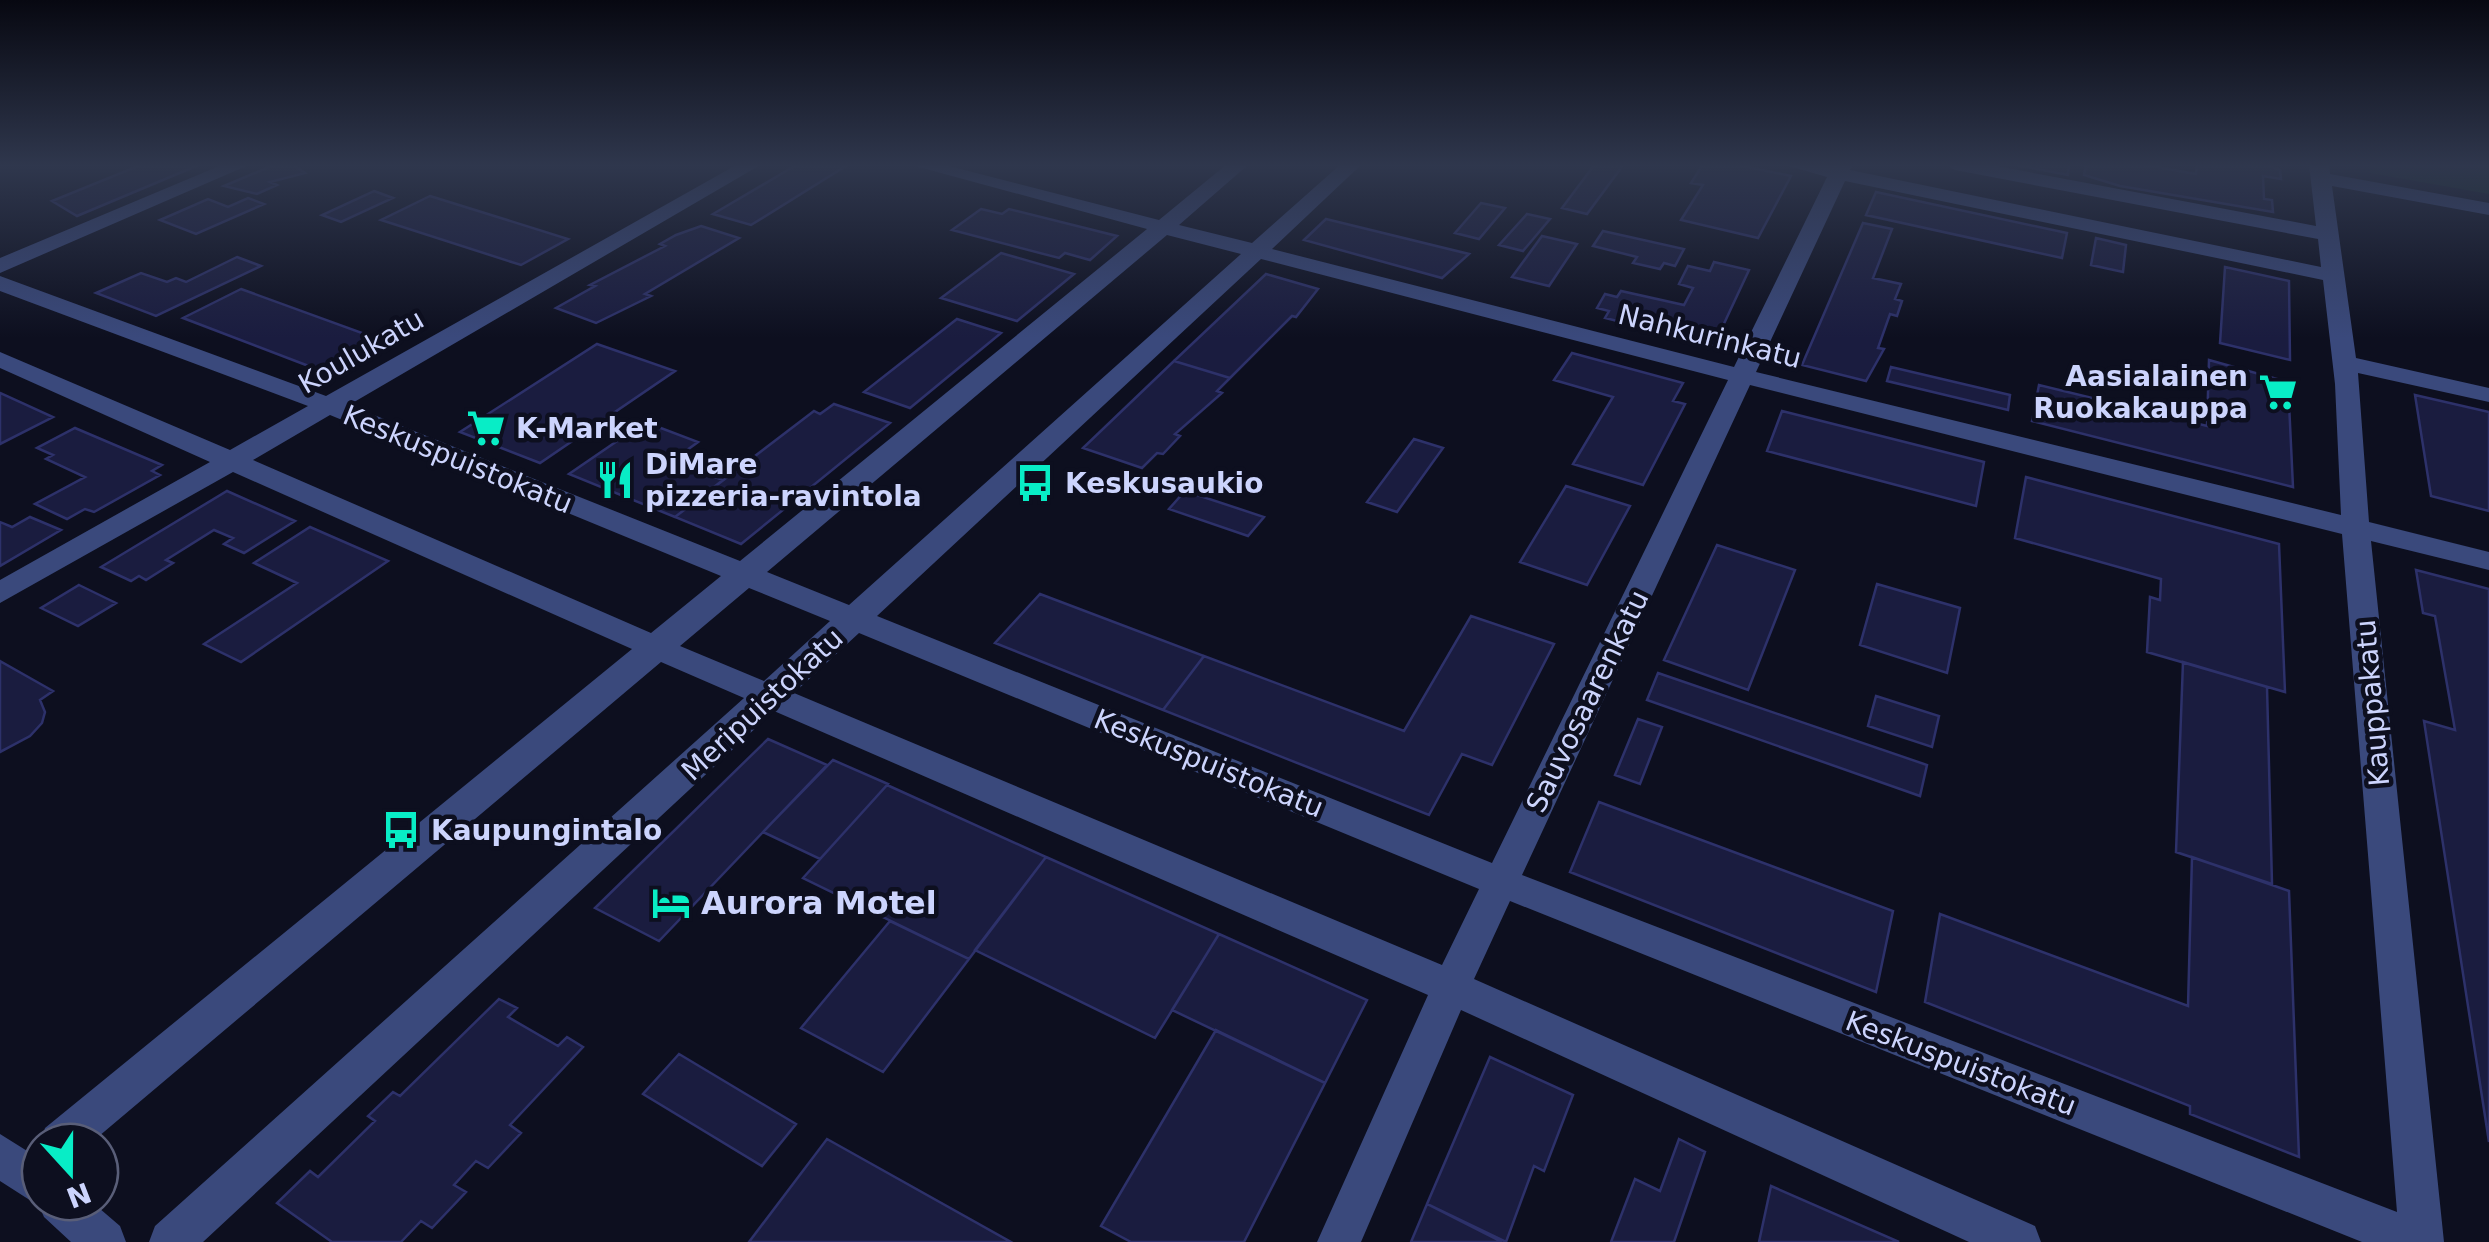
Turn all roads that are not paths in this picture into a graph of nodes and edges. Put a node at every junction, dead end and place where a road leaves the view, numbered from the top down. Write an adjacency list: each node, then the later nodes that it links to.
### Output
1 (104, 222): 13 (street)
2 (650, 222): 20 (street, Koulukatu)
3 (1147, 222): 10 (street, Nahkurinkatu)
4 (1168, 222): 10 (street)
5 (1287, 222): 12 (street, Meripuistokatu)
6 (1815, 222): 18 (street, Sauvosaarenkatu)
7 (2085, 222): 14 (street)
8 (2259, 222): 11 (street)
9 (2326, 222): 11 (street, Kauppakatu)
10 (1163, 226): 12 (street, Nahkurinkatu); 24 (street)
11 (2328, 235): 14 (street, Kauppakatu)
12 (1257, 249): 18 (street, Nahkurinkatu); 26 (street, Meripuistokatu)
13 (0, 266)
14 (2334, 276): 17 (street, Kauppakatu)
15 (0, 284): 20 (street, Keskuspuistokatu)
16 (0, 360): 21 (street)
17 (2345, 363): 19 (street); 22 (street, Kauppakatu)
18 (1742, 375): 22 (street, Nahkurinkatu); 29 (street, Sauvosaarenkatu)
19 (2489, 395)
20 (327, 405): 21 (street, Koulukatu); 24 (street, Keskuspuistokatu)
21 (229, 461): 25 (street, Koulukatu); 27 (street)
22 (2356, 528): 23 (street, Nahkurinkatu); 37 (street, Kauppakatu)
23 (2489, 561)
24 (742, 574): 26 (street, Keskuspuistokatu); 27 (street)
25 (0, 592)
26 (854, 618): 28 (street, Meripuistokatu); 29 (street, Keskuspuistokatu)
27 (657, 648): 28 (street); 31 (street)
28 (774, 696): 30 (street); 34 (street, Meripuistokatu)
29 (1501, 881): 30 (street, Sauvosaarenkatu); 37 (street, Keskuspuistokatu)
30 (1451, 987): 35 (street, Sauvosaarenkatu); 36 (street)
31 (84, 1122)
32 (82, 1222): 33 (street)
33 (104, 1242)
34 (171, 1242)
35 (1340, 1242)
36 (2019, 1242)
37 (2420, 1242)

